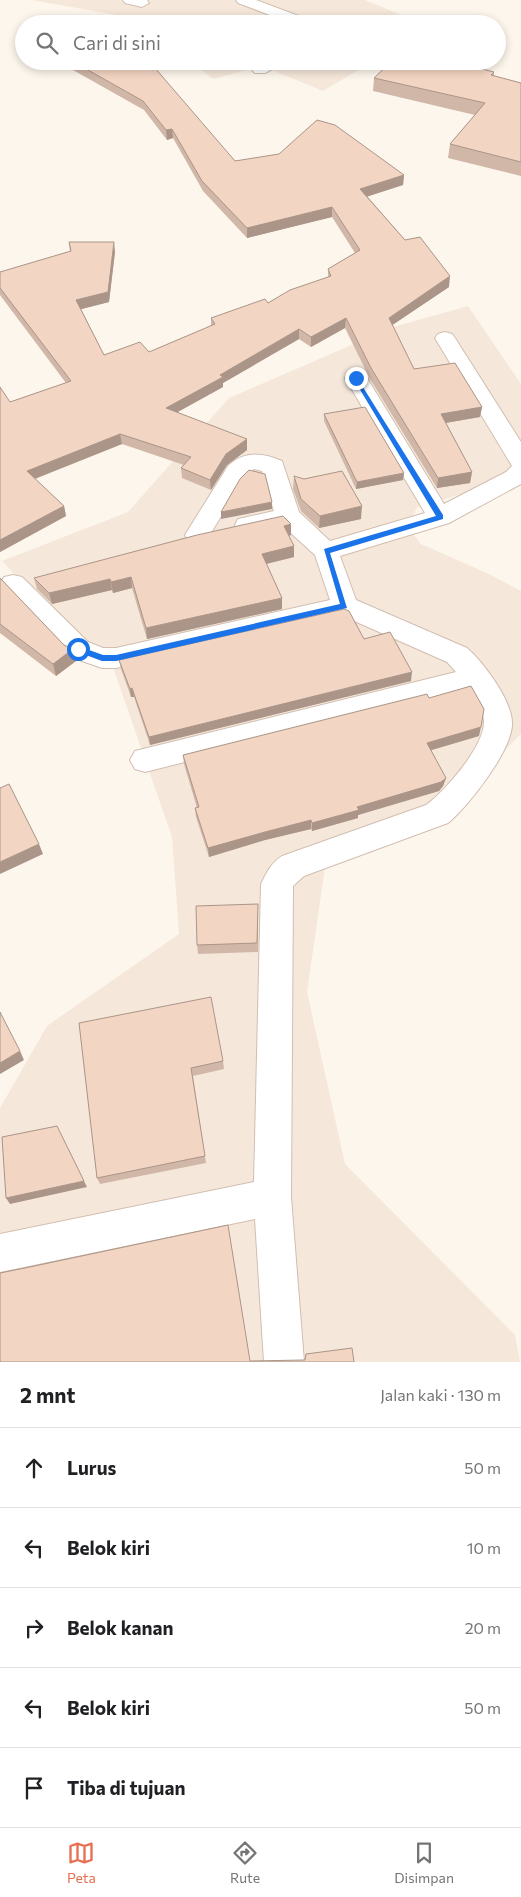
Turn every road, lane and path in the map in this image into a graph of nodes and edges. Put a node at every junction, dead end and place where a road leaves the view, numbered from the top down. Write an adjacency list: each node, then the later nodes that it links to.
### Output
1 (243, 0): 2 (street)
2 (282, 15)
3 (445, 338): 5 (street)
4 (356, 378): 8 (street)
5 (521, 462)
6 (521, 471): 8 (street)
7 (288, 516): 7 (street); 9 (street)
8 (440, 517): 9 (street)
9 (326, 551): 11 (street)
10 (40, 577): 11 (street)
11 (345, 606): 12 (street)
12 (475, 678): 13 (street); 14 (street)
13 (145, 760)
14 (272, 1197): 15 (street); 16 (street)
15 (0, 1253)
16 (284, 1362)

